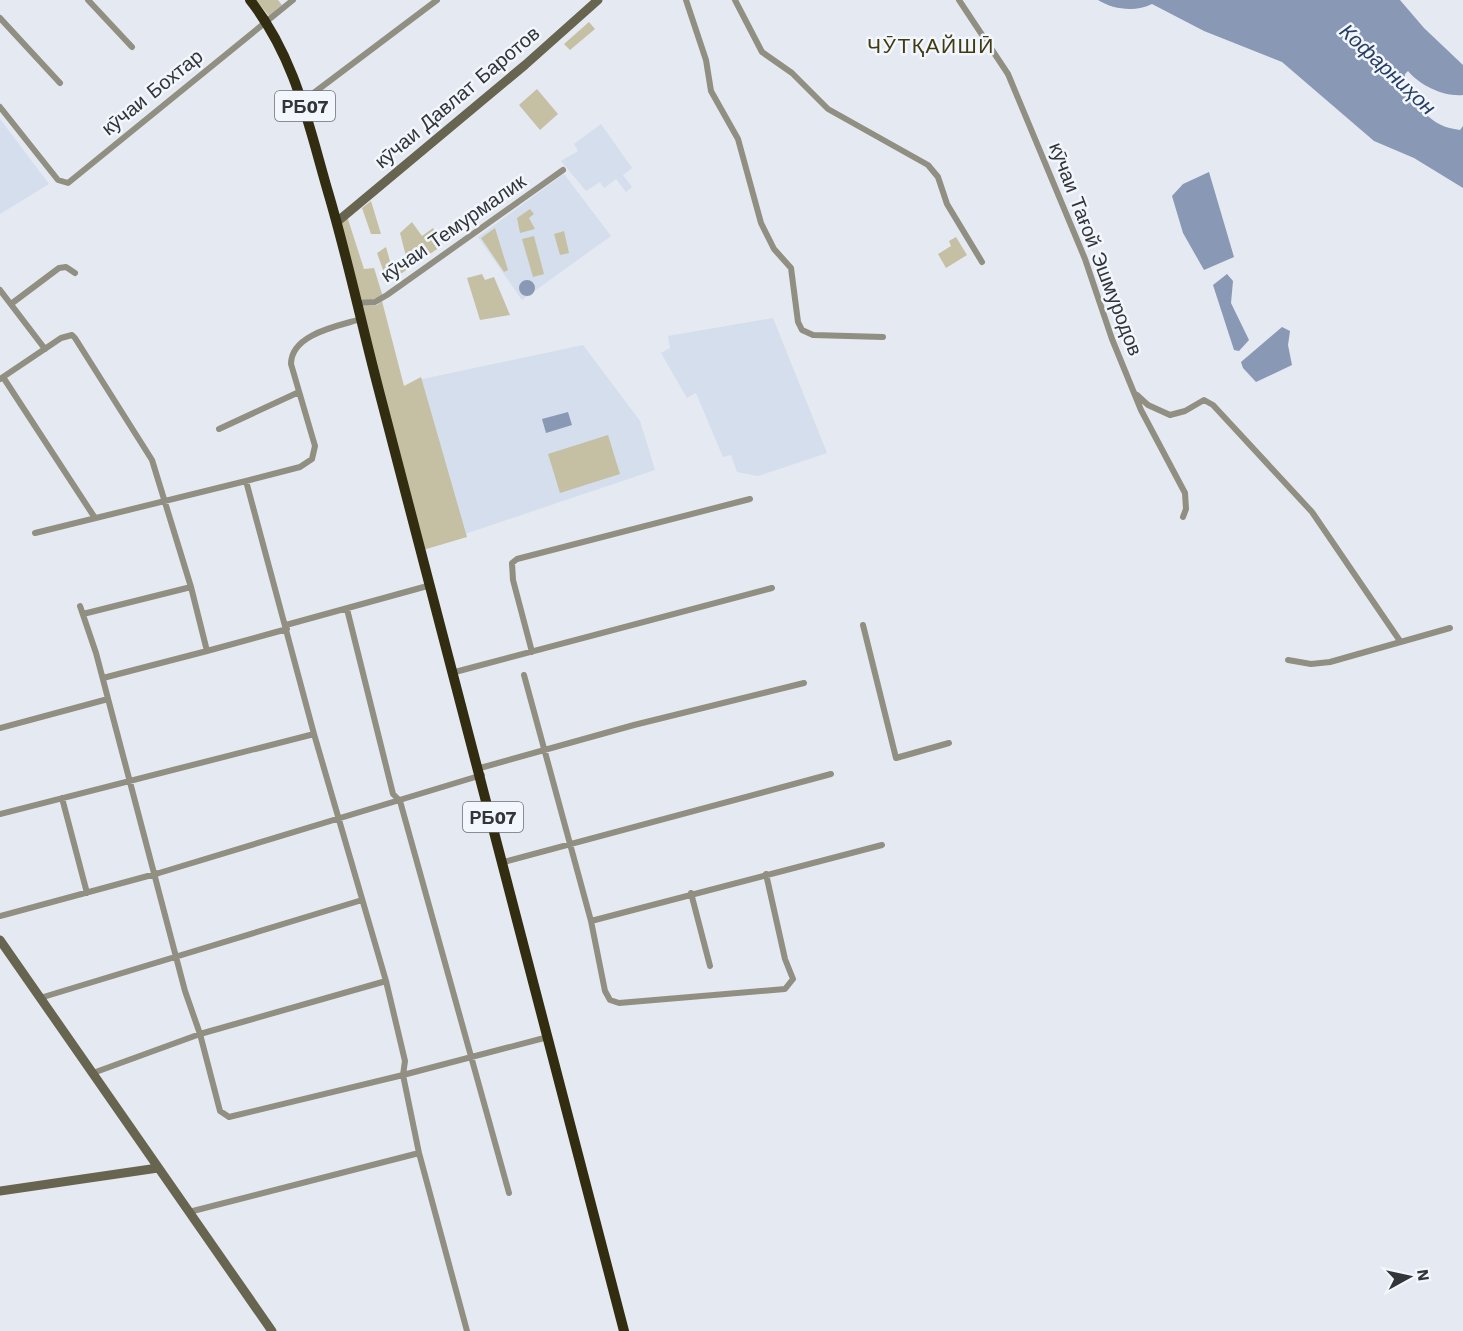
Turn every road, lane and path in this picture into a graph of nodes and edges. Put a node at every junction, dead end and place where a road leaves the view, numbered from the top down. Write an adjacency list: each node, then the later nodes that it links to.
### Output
1 (88, 0): 12 (street)
2 (250, 0): 11 (highway, РБ07)
3 (257, 0): 11 (highway, РБ07)
4 (293, 0): 11 (street)
5 (437, 0): 14 (street)
6 (598, 0): 17 (street, кӯчаи Давлат Баротов)
7 (686, 0): 24 (street)
8 (735, 0): 18 (street)
9 (959, 0): 28 (street, кӯчаи Тағой Эшмуродов)
10 (0, 18): 13 (street)
11 (268, 19): 14 (highway, РБ07); 15 (street, кӯчаи Бохтар)
12 (132, 46)
13 (60, 83)
14 (305, 100): 17 (highway, РБ07)
15 (0, 107)
16 (563, 170): 21 (street, кӯчаи Темурмалик)
17 (338, 220): 21 (highway, РБ07)
18 (982, 262)
19 (75, 273): 22 (street)
20 (0, 290): 22 (street)
21 (358, 303): 23 (highway, РБ07)
22 (10, 304): 25 (street)
23 (361, 319): 27 (street); 36 (highway, РБ07)
24 (883, 337)
25 (45, 349): 26 (street); 32 (street)
26 (1, 378): 34 (street)
27 (299, 392): 29 (street); 30 (street)
28 (1136, 394): 33 (street, кӯчаи Тағой Эшмуродов); 45 (street)
29 (219, 429)
30 (246, 481): 32 (street); 43 (street)
31 (750, 499): 47 (street)
32 (165, 502): 34 (street); 37 (street)
33 (1183, 517)
34 (95, 518): 35 (street)
35 (35, 533)
36 (431, 585): 40 (street); 49 (highway, РБ07)
37 (191, 587): 41 (street); 46 (street)
38 (771, 588): 47 (street)
39 (80, 606): 41 (street)
40 (347, 609): 43 (street); 62 (street)
41 (83, 614): 51 (street)
42 (863, 625): 56 (street)
43 (286, 627): 46 (street); 55 (street)
44 (1450, 628): 45 (street)
45 (1400, 641): 48 (street)
46 (207, 651): 51 (street)
47 (532, 652): 49 (street)
48 (1288, 660)
49 (455, 672): 58 (highway, РБ07)
50 (524, 675): 57 (street)
51 (103, 678): 53 (street)
52 (804, 682): 57 (street)
53 (108, 699): 54 (street); 60 (street)
54 (0, 728)
55 (314, 734): 60 (street); 64 (street)
56 (949, 743)
57 (544, 750): 58 (street); 66 (street)
58 (481, 772): 62 (street); 67 (highway, РБ07)
59 (831, 774): 66 (street)
60 (130, 780): 61 (street); 68 (street)
61 (62, 798): 63 (street); 70 (street)
62 (400, 801): 64 (street); 82 (street)
63 (0, 814)
64 (339, 819): 68 (street); 72 (street)
65 (882, 844): 69 (street)
66 (569, 846): 67 (street); 74 (street)
67 (504, 862): 81 (highway, РБ07)
68 (156, 874): 70 (street); 76 (street)
69 (766, 874): 71 (street); 74 (street)
70 (87, 893): 73 (street)
71 (691, 893): 74 (street); 77 (street)
72 (362, 900): 76 (street); 78 (street)
73 (0, 916)
74 (591, 921)
75 (0, 940): 79 (street)
76 (176, 955): 79 (street); 80 (street)
77 (710, 966)
78 (386, 981): 80 (street); 84 (street)
79 (40, 998): 83 (street)
80 (200, 1034): 83 (street); 84 (street)
81 (548, 1037): 82 (street); 92 (highway, РБ07)
82 (471, 1057): 84 (street); 88 (street)
83 (93, 1074): 86 (street)
84 (403, 1075): 85 (street)
85 (418, 1153): 89 (street); 91 (street)
86 (158, 1168): 87 (street); 89 (street)
87 (0, 1191)
88 (509, 1193)
89 (189, 1212): 90 (street)
90 (272, 1331)
91 (467, 1331)
92 (624, 1331)

